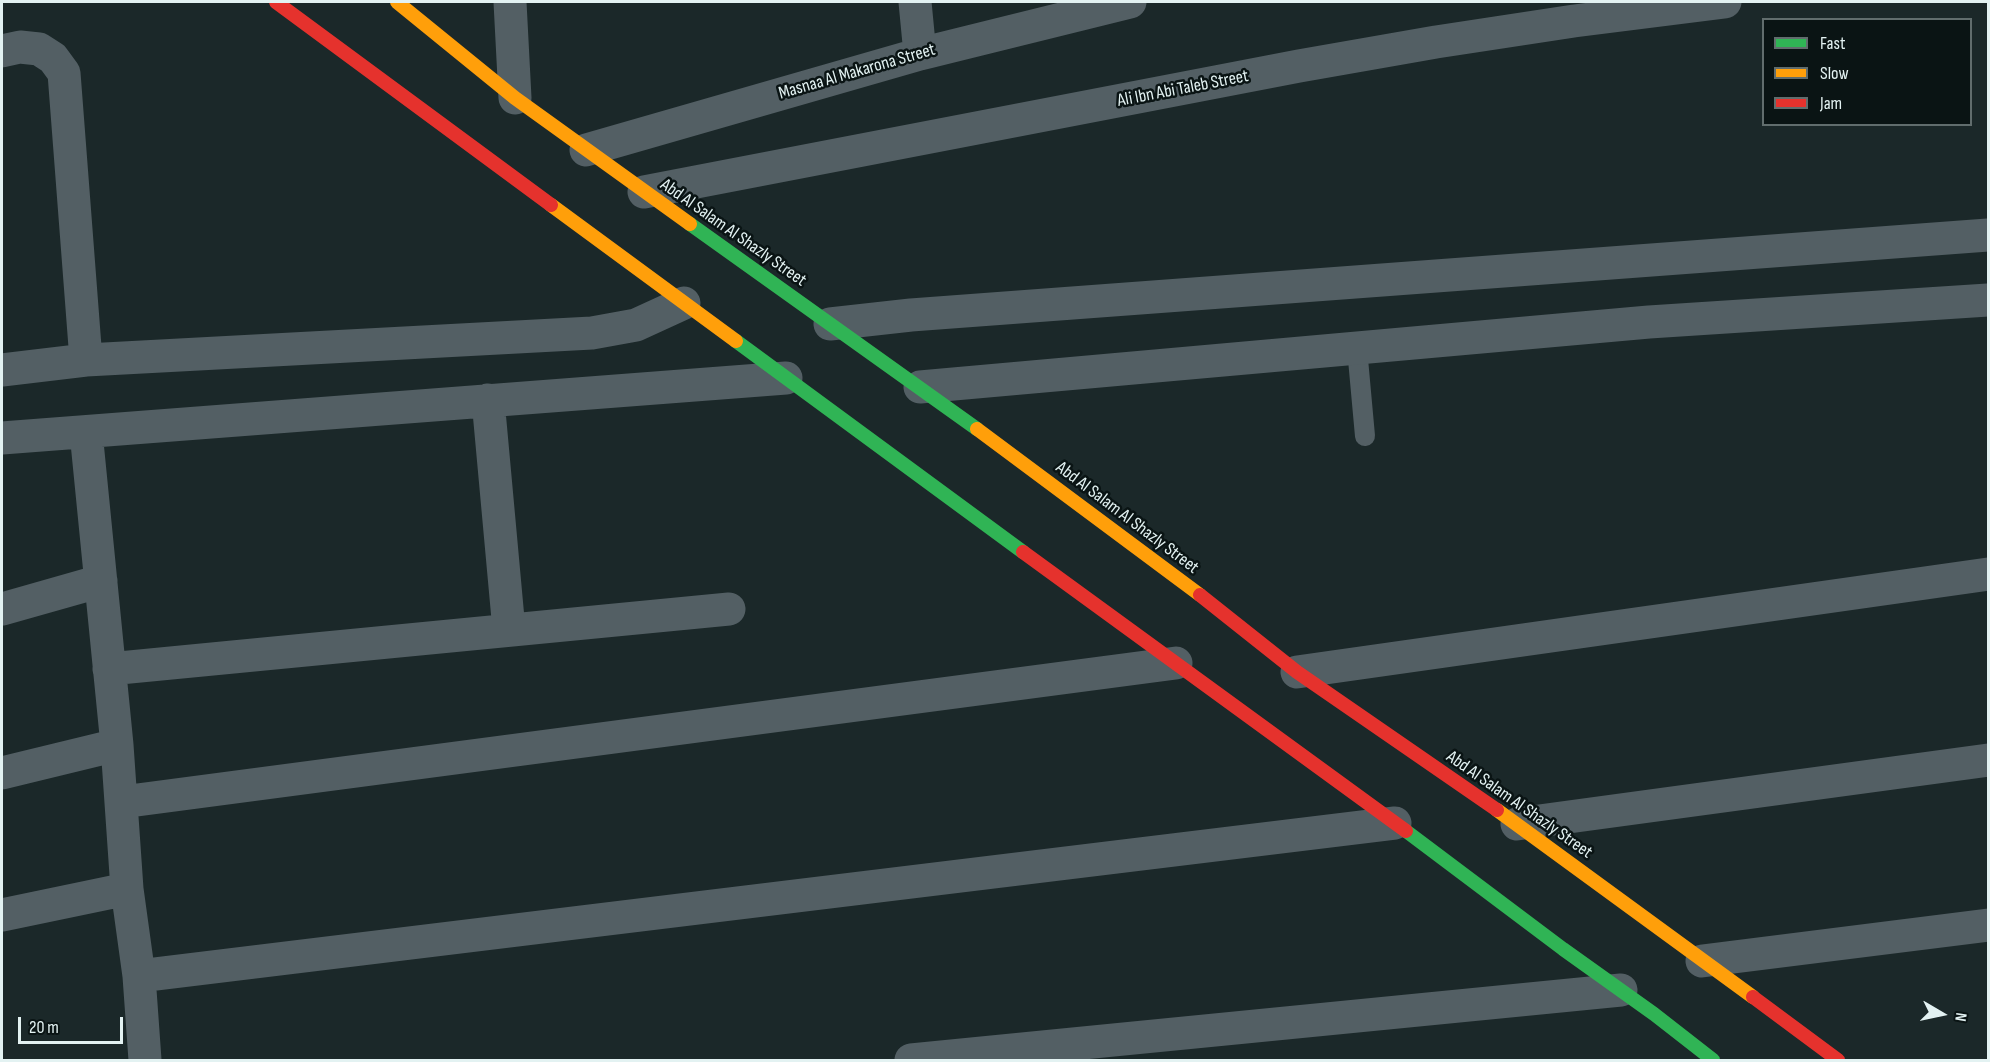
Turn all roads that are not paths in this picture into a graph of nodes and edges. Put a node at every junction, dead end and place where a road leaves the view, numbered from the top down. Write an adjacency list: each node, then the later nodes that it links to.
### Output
1 (276, 2): 15 (main road)
2 (397, 2): 10 (main road, Abd Al Salam Al Shazly Street)
3 (510, 2): 10 (street)
4 (915, 2): 9 (street)
5 (1130, 2): 7 (street, Masnaa Al Makarona Street)
6 (1725, 2): 12 (street, Ali Ibn Abi Taleb Street)
7 (1046, 11): 9 (street, Masnaa Al Makarona Street)
8 (2, 51): 18 (street)
9 (920, 54): 11 (street, Masnaa Al Makarona Street)
10 (515, 98): 11 (main road, Abd Al Salam Al Shazly Street)
11 (586, 150): 12 (main road, Abd Al Salam Al Shazly Street)
12 (644, 192): 16 (main road, Abd Al Salam Al Shazly Street)
13 (1989, 235): 16 (street)
14 (1989, 300): 17 (street)
15 (684, 303): 18 (street); 20 (main road)
16 (830, 324): 21 (main road, Abd Al Salam Al Shazly Street)
17 (1358, 348): 21 (street); 24 (lane)
18 (86, 360): 19 (street)
19 (2, 370)
20 (786, 378): 22 (street); 31 (main road)
21 (920, 387): 33 (main road, Abd Al Salam Al Shazly Street)
22 (488, 400): 23 (street); 30 (street)
23 (86, 432): 25 (street); 27 (street)
24 (1365, 436)
25 (2, 438)
26 (1989, 574): 33 (street)
27 (100, 581): 28 (street); 32 (street)
28 (2, 609)
29 (729, 609): 30 (street)
30 (509, 630): 32 (street)
31 (1176, 663): 37 (street); 38 (main road)
32 (109, 669): 34 (street)
33 (1297, 672): 39 (main road, Abd Al Salam Al Shazly Street)
34 (117, 745): 36 (street); 37 (street)
35 (1989, 760): 39 (street)
36 (2, 772)
37 (122, 802): 40 (street)
38 (1395, 823): 44 (street); 45 (main road)
39 (1517, 824): 43 (main road, Abd Al Salam Al Shazly Street)
40 (127, 889): 41 (street); 44 (street)
41 (2, 915)
42 (1989, 925): 43 (street)
43 (1702, 961): 49 (main road, Abd Al Salam Al Shazly Street)
44 (139, 976): 46 (street)
45 (1621, 990): 47 (street); 48 (main road)
46 (145, 1060)
47 (911, 1060)
48 (1713, 1060)
49 (1838, 1060)

